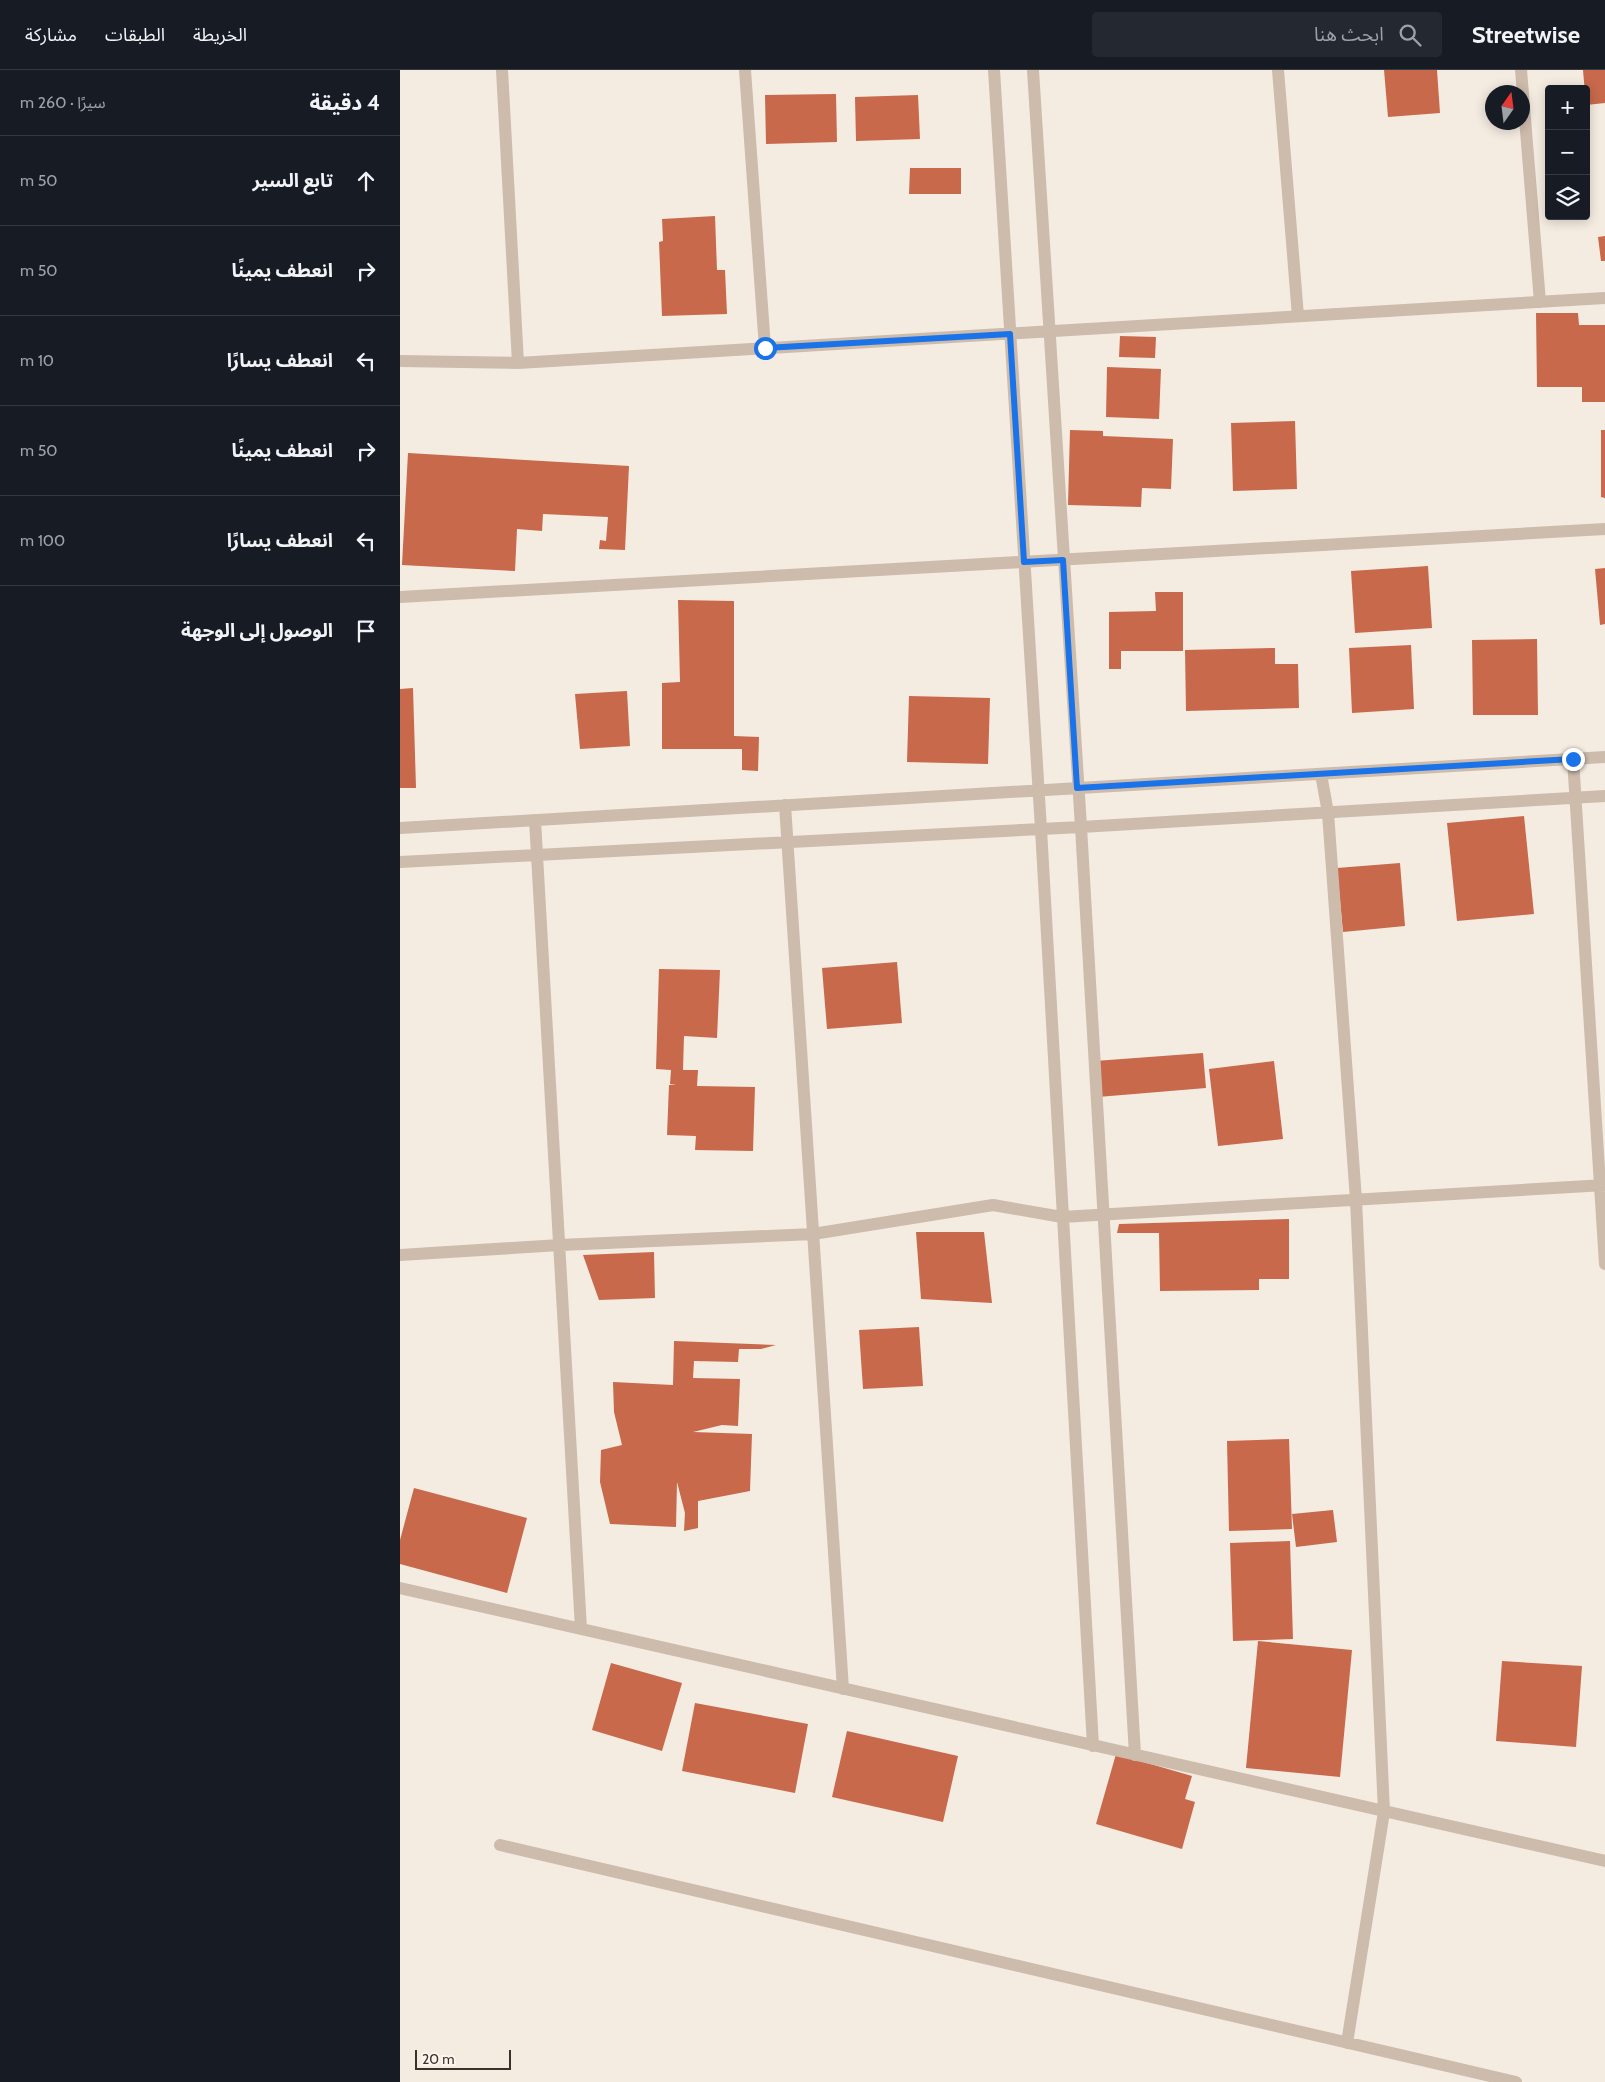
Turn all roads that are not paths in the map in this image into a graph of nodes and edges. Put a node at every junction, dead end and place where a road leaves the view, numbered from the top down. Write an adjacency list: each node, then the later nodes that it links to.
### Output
1 (502, 70): 14 (street)
2 (745, 70): 12 (street)
3 (994, 70): 11 (street)
4 (1033, 70): 10 (street)
5 (1278, 70): 9 (street)
6 (1522, 70): 8 (street)
7 (1605, 298): 8 (street)
8 (1540, 302): 9 (street)
9 (1298, 316): 10 (street)
10 (1050, 331): 11 (street); 16 (street)
11 (1010, 334): 12 (street); 17 (street)
12 (765, 348): 14 (street)
13 (400, 361): 14 (street)
14 (518, 362)
15 (1605, 529): 16 (street)
16 (1063, 560): 17 (street); 22 (street)
17 (1024, 562): 18 (street); 23 (street)
18 (400, 597)
19 (1605, 757): 20 (street)
20 (1573, 759): 21 (street); 25 (street)
21 (1321, 774): 22 (street); 27 (street)
22 (1077, 788): 23 (street); 29 (street)
23 (1037, 790): 26 (street); 31 (street)
24 (1605, 796): 25 (street)
25 (1575, 798): 27 (street); 35 (street)
26 (785, 805): 28 (street); 32 (street)
27 (1328, 813): 29 (street); 36 (street)
28 (535, 820): 30 (street); 33 (street)
29 (1081, 827): 31 (street); 37 (street)
30 (400, 828)
31 (1041, 829): 32 (street); 38 (street)
32 (788, 843): 33 (street); 39 (street)
33 (538, 855): 34 (street); 40 (street)
34 (400, 862)
35 (1603, 1185): 36 (street); 42 (street)
36 (1356, 1200): 37 (street); 48 (street)
37 (1102, 1215): 38 (street); 47 (street)
38 (1062, 1217): 39 (street); 46 (street)
39 (814, 1234): 40 (street); 45 (street)
40 (560, 1244): 41 (street); 44 (street)
41 (400, 1255)
42 (1605, 1264)
43 (400, 1588): 44 (street)
44 (581, 1629): 45 (street)
45 (843, 1689): 46 (street)
46 (1093, 1746): 47 (street)
47 (1135, 1755): 48 (street)
48 (1384, 1812): 50 (street); 51 (street)
49 (500, 1845): 51 (street)
50 (1605, 1861)
51 (1347, 2043): 52 (street)
52 (1516, 2082)

